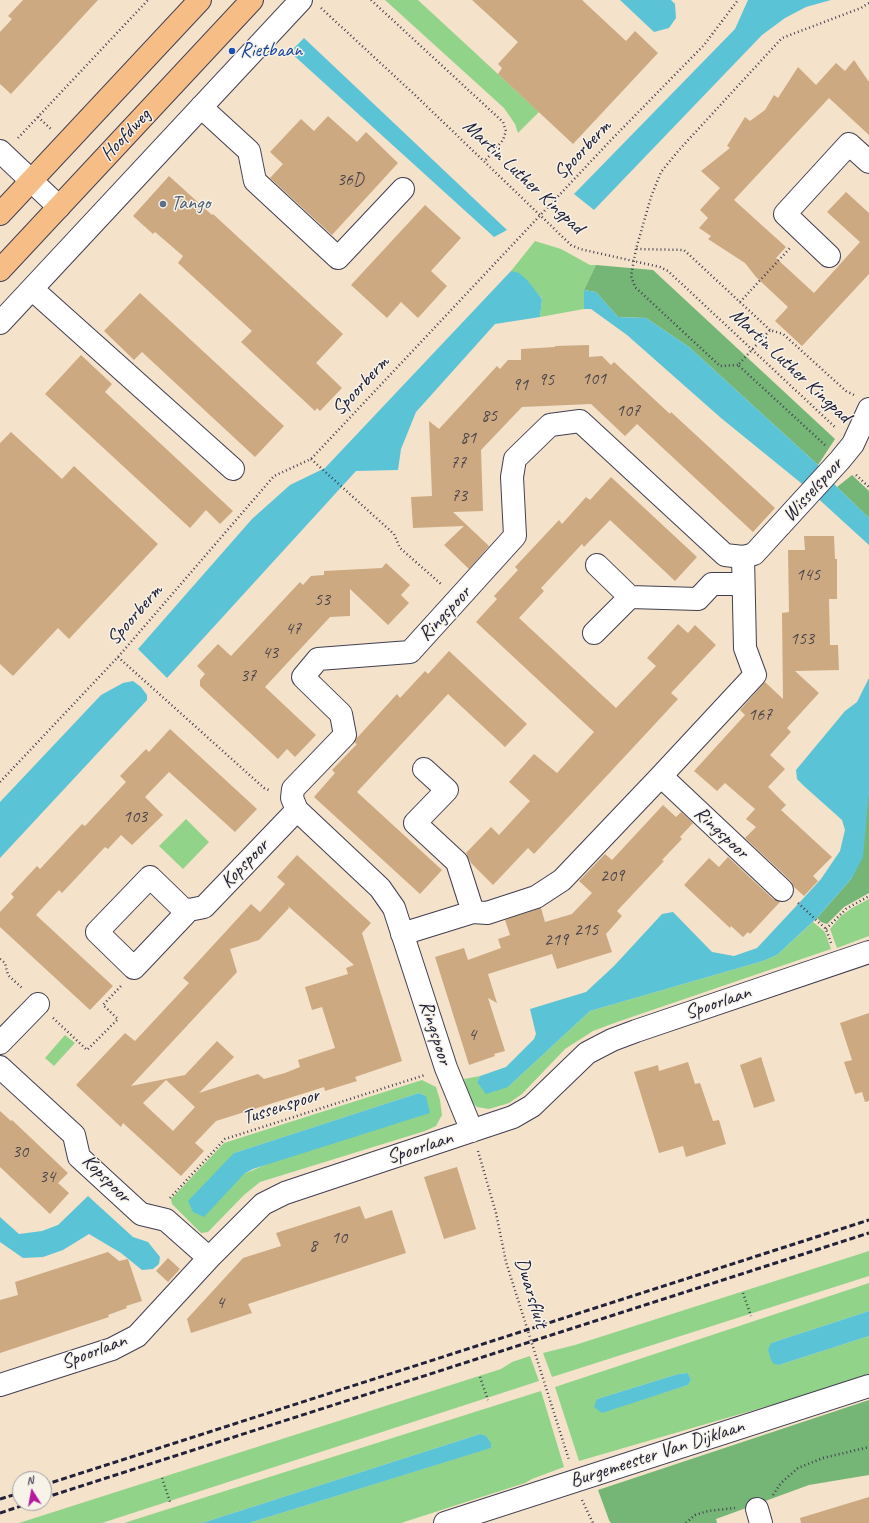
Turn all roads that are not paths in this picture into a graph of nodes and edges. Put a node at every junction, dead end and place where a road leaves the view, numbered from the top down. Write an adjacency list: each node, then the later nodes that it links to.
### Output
1 (200, 0): 7 (main road, Hoofdweg)
2 (252, 0): 9 (main road, Hoofdweg)
3 (309, 2): 4 (street, Hoofdweg)
4 (201, 107): 8 (street); 13 (street, Hoofdweg)
5 (2, 153): 7 (street)
6 (869, 162): 11 (street)
7 (31, 180): 9 (street); 10 (main road, Hoofdweg)
8 (403, 189)
9 (59, 207): 12 (main road, Hoofdweg)
10 (0, 214)
11 (829, 256)
12 (0, 270)
13 (32, 289): 14 (street, Hoofdweg); 16 (street)
14 (0, 322)
15 (863, 403): 17 (street, Wisselspoor)
16 (233, 469)
17 (742, 557): 19 (street); 24 (street, Ringspoor)
18 (597, 565): 20 (street)
19 (743, 584): 20 (street); 23 (street)
20 (630, 597): 21 (street)
21 (594, 632)
22 (424, 769): 27 (street)
23 (661, 776): 25 (street, Ringspoor); 27 (street)
24 (294, 804): 26 (street, Kopspoor); 28 (street, Ringspoor)
25 (782, 890)
26 (189, 910): 26 (street, Kopspoor)
27 (473, 912): 28 (street)
28 (402, 934): 33 (street, Ringspoor)
29 (869, 952): 33 (street, Spoorlaan)
30 (38, 1004): 31 (street)
31 (0, 1043)
32 (0, 1067): 34 (street, Kopspoor)
33 (472, 1131): 34 (street, Spoorlaan)
34 (209, 1258): 35 (street, Spoorlaan)
35 (0, 1385)
36 (869, 1386): 37 (street, Burgemeester Van Dijklaan)
37 (445, 1523)

